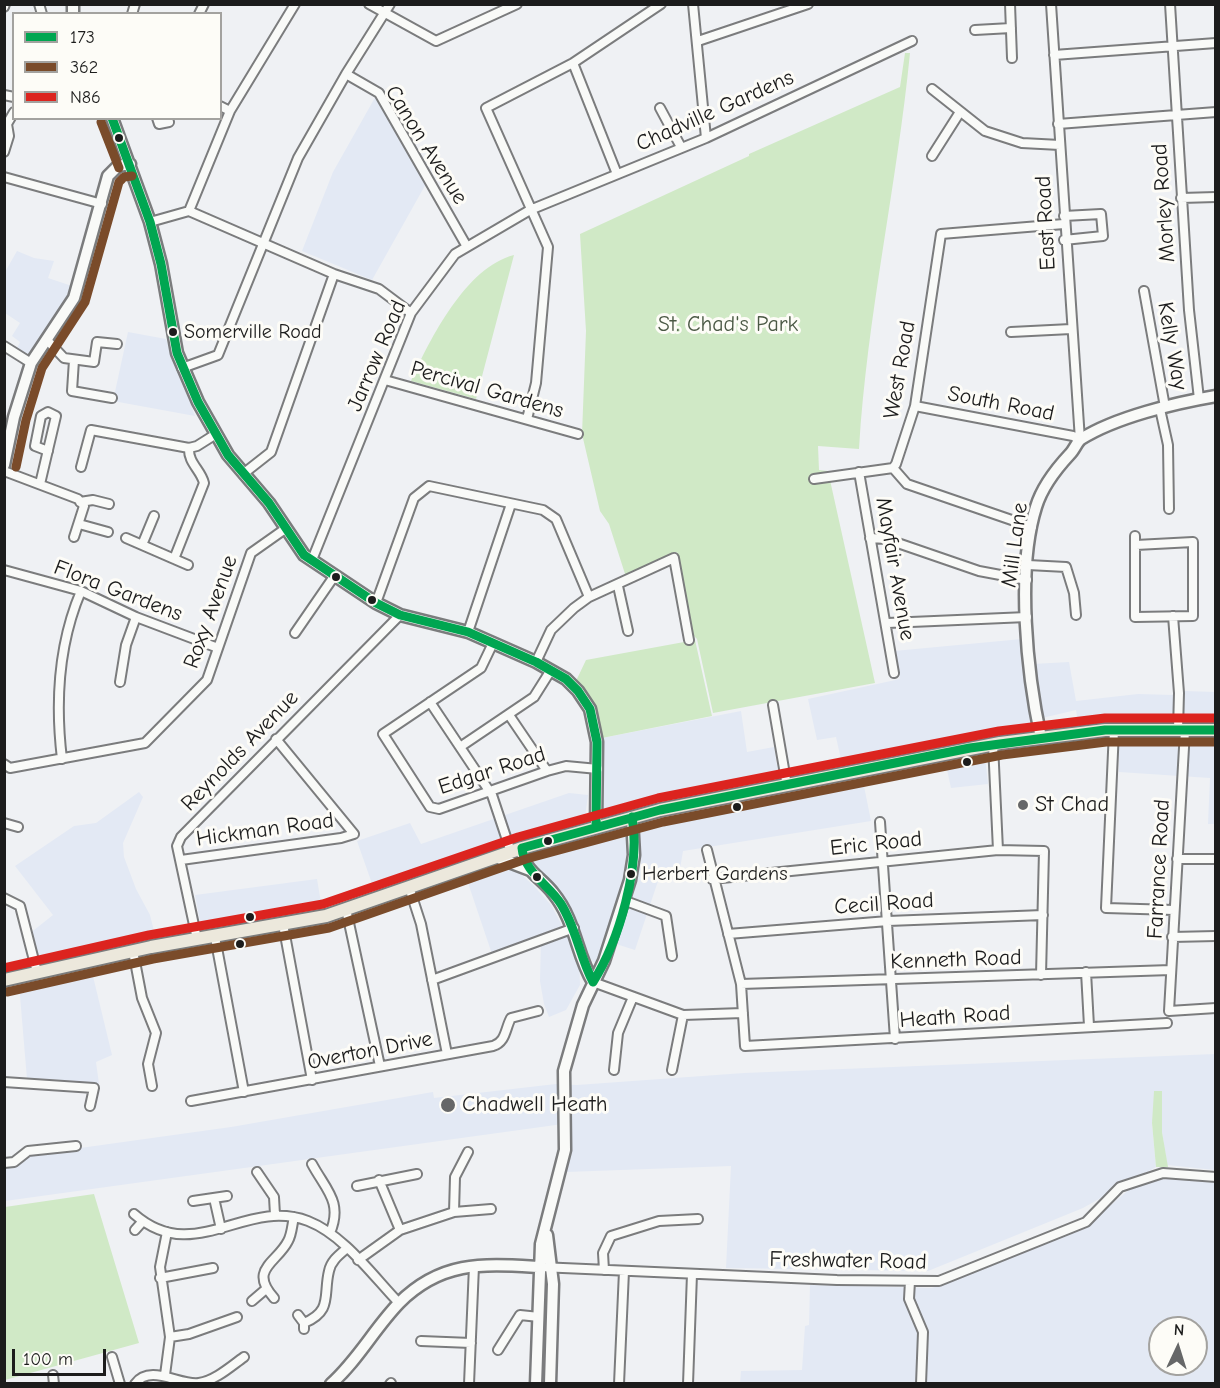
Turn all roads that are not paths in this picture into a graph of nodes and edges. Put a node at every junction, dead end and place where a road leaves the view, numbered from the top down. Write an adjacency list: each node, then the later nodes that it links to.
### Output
1 (295, 4): 25 (street)
2 (369, 4): 11 (street)
3 (390, 4): 11 (street)
4 (661, 4): 20 (street)
5 (693, 4): 14 (street)
6 (808, 4): 14 (street)
7 (1010, 4): 12 (street)
8 (1051, 4): 18 (street, East Road)
9 (1170, 4): 17 (street, Morley Road)
10 (514, 5): 11 (street)
11 (385, 14): 21 (street)
12 (1011, 28): 13 (street); 19 (street)
13 (975, 30)
14 (698, 41): 34 (street)
15 (912, 41): 34 (street, Chadville Gardens)
16 (1215, 43): 17 (street)
17 (1172, 46): 18 (street); 29 (street, Morley Road)
18 (1054, 55): 33 (street, East Road)
19 (1012, 58)
20 (573, 63): 40 (street); 45 (street)
21 (346, 74): 50 (street); 51 (street, Canon Avenue)
22 (932, 89): 26 (street)
23 (222, 107): 25 (street)
24 (660, 108): 36 (street)
25 (230, 111): 46 (street)
26 (960, 112): 35 (street); 38 (street)
27 (1215, 112): 29 (street)
28 (12, 115): 37 (street)
29 (1178, 115): 33 (street); 43 (street, Morley Road)
30 (113, 120): 39 (street)
31 (158, 120): 32 (street)
32 (169, 122)
33 (1058, 124): 35 (street, East Road)
34 (706, 138): 36 (street, Chadville Gardens)
35 (1060, 145): 47 (street, East Road)
36 (681, 147): 40 (street, Chadville Gardens)
37 (4, 152)
38 (932, 156)
39 (130, 164): 44 (street); 48 (street)
40 (617, 174): 45 (street, Chadville Gardens)
41 (4, 177): 44 (street)
42 (1215, 197): 43 (street)
43 (1181, 198): 66 (street, Morley Road)
44 (102, 204): 57 (street)
45 (530, 210): 51 (street, Jarrow Road); 70 (street)
46 (189, 211): 48 (street); 50 (street)
47 (1064, 220): 49 (street, East Road); 49 (street); 67 (street, West Road)
48 (150, 222): 62 (street)
49 (1064, 240): 55 (street, East Road)
50 (263, 243): 52 (street); 62 (street)
51 (466, 245): 54 (street, Jarrow Road)
52 (334, 274): 54 (street); 81 (street)
53 (1144, 291): 68 (street, Kelly Way)
54 (411, 313): 63 (street, Jarrow Road)
55 (1071, 329): 56 (street); 73 (street, East Road)
56 (1011, 332)
57 (47, 340): 60 (street); 61 (street)
58 (117, 344): 60 (street)
59 (4, 346): 61 (street)
60 (74, 360): 65 (street)
61 (31, 363): 69 (street)
62 (182, 368): 71 (street)
63 (385, 380): 70 (street, Percival Gardens); 98 (street, Jarrow Road)
64 (1215, 396): 66 (street)
65 (112, 398)
66 (1199, 399): 68 (street)
67 (915, 406): 73 (street, South Road); 78 (street, West Road)
68 (1162, 408): 73 (street); 87 (street, Kelly Way)
69 (9, 415): 76 (street)
70 (527, 419): 72 (street, Percival Gardens)
71 (216, 434): 74 (street); 81 (street)
72 (578, 434)
73 (1080, 440): 90 (street, Mill Lane)
74 (189, 448): 77 (street); 97 (street)
75 (48, 451): 75 (street); 83 (street)
76 (4, 465)
77 (81, 466)
78 (893, 468): 80 (street); 90 (street)
79 (4, 471): 83 (street)
80 (859, 472): 82 (street); 95 (street, Mayfair Avenue)
81 (243, 474): 91 (street)
82 (814, 479)
83 (40, 484): 84 (street)
84 (80, 502): 85 (street); 89 (street)
85 (109, 504)
86 (511, 504): 106 (street); 107 (street); 115 (street)
87 (1169, 509)
88 (154, 516): 96 (street)
89 (79, 524): 92 (street); 93 (street)
90 (1032, 527): 100 (street, Mill Lane)
91 (285, 529): 98 (street); 119 (street, Roxy Avenue)
92 (108, 532)
93 (74, 537)
94 (126, 538): 96 (street)
95 (870, 538): 103 (street); 113 (street, Mayfair Avenue)
96 (142, 545): 97 (street)
97 (174, 559): 99 (street)
98 (312, 560): 102 (street)
99 (188, 565)
100 (1028, 566): 103 (street, Mill Lane); 109 (street)
101 (4, 570): 105 (street, Flora Gardens)
102 (335, 575): 107 (street); 116 (street)
103 (1027, 580): 112 (street, Mill Lane)
104 (618, 586): 106 (street); 114 (street); 117 (street)
105 (81, 591): 111 (street, Flora Gardens); 134 (street)
106 (589, 597): 120 (street)
107 (376, 603): 108 (street)
108 (400, 615): 115 (street); 131 (street, Reynolds Avenue)
109 (1076, 615)
110 (1173, 616): 110 (street); 128 (street, Farrance Road)
111 (136, 617): 119 (street, Flora Gardens); 123 (street)
112 (1026, 617): 113 (street); 130 (street, Mill Lane)
113 (888, 623): 122 (street, Mayfair Avenue)
114 (628, 631)
115 (468, 632): 118 (street)
116 (295, 633)
117 (689, 640)
118 (493, 643): 120 (street); 124 (street)
119 (218, 648): 134 (street, Roxy Avenue)
120 (536, 662): 121 (street)
121 (551, 670): 126 (street); 136 (street)
122 (894, 673)
123 (120, 682)
124 (430, 702): 133 (street); 139 (street, Edgar Road)
125 (773, 705): 138 (street)
126 (509, 715): 133 (street); 137 (street)
127 (1114, 730): 128 (main road); 130 (main road); 159 (street)
128 (1182, 730): 129 (main road); 149 (street, Farrance Road)
129 (1215, 730)
130 (1041, 738): 132 (main road)
131 (276, 739): 151 (street, Reynolds Avenue); 151 (street, Hickman Road)
132 (993, 744): 138 (main road); 147 (street)
133 (460, 747): 139 (street)
134 (62, 759): 135 (street, Roxy Avenue)
135 (7, 766)
136 (598, 769): 137 (street, Edgar Road); 144 (street)
137 (547, 771): 139 (street, Edgar Road)
138 (787, 786): 140 (main road)
139 (490, 791): 145 (street)
140 (632, 817): 144 (main road); 157 (street)
141 (880, 822): 152 (street)
142 (4, 823): 143 (street)
143 (18, 827)
144 (596, 827): 145 (main road)
145 (513, 847): 148 (main road); 153 (street)
146 (707, 850): 154 (street)
147 (998, 850): 152 (street, Eric Road); 160 (street, Eric Road)
148 (496, 857): 153 (street); 155 (main road)
149 (1177, 859): 150 (street); 159 (street, Farrance Road)
150 (1215, 859)
151 (181, 860): 168 (street, Reynolds Avenue)
152 (883, 861): 154 (street, Eric Road); 161 (street)
153 (530, 870): 163 (street)
154 (712, 879): 164 (street)
155 (409, 887): 158 (main road); 178 (street)
156 (4, 898): 174 (street)
157 (623, 900): 170 (street); 172 (street)
158 (346, 909): 162 (main road); 191 (street)
159 (1174, 910): 167 (street, Farrance Road)
160 (1043, 915): 161 (street, Cecil Road); 176 (street)
161 (888, 921): 164 (street, Cecil Road); 179 (street)
162 (283, 924): 166 (main road); 194 (street)
163 (574, 928): 171 (street); 178 (street)
164 (728, 934): 181 (street)
165 (1215, 936): 167 (street)
166 (215, 937): 168 (main road); 197 (street)
167 (1172, 937): 173 (street, Farrance Road)
168 (197, 939): 169 (main road)
169 (133, 951): 174 (main road); 196 (street)
170 (672, 956)
171 (585, 964): 172 (street); 180 (street)
172 (601, 968): 180 (street)
173 (1171, 970): 175 (street, Kenneth Road); 183 (street, Farrance Road)
174 (37, 972): 177 (main road)
175 (1086, 972): 176 (street, Kenneth Road); 188 (street)
176 (1041, 975): 179 (street, Kenneth Road)
177 (4, 980)
178 (432, 980): 190 (street)
179 (891, 981): 181 (street, Kenneth Road); 189 (street)
180 (593, 982): 182 (street); 219 (street)
181 (741, 984): 185 (street)
182 (633, 997): 186 (street); 192 (street)
183 (1215, 1008)
184 (538, 1011): 190 (street, Overton Drive)
185 (743, 1013): 186 (street); 189 (street, Heath Road)
186 (683, 1015): 193 (street)
187 (1167, 1023): 188 (street, Heath Road)
188 (1089, 1026): 189 (street, Heath Road)
189 (895, 1039)
190 (447, 1054): 191 (street, Overton Drive)
191 (380, 1066): 194 (street, Overton Drive)
192 (614, 1070)
193 (672, 1070)
194 (312, 1080): 197 (street, Overton Drive)
195 (4, 1082): 199 (street)
196 (152, 1086)
197 (244, 1092): 198 (street, Overton Drive)
198 (191, 1101)
199 (90, 1106)
200 (76, 1146): 202 (street)
201 (468, 1152): 213 (street)
202 (4, 1162)
203 (312, 1164): 224 (street)
204 (257, 1172): 215 (street)
205 (417, 1174): 207 (street)
206 (1215, 1177): 235 (street, Freshwater Road)
207 (379, 1180): 208 (street); 222 (street)
208 (357, 1186)
209 (227, 1196): 210 (street)
210 (214, 1198): 211 (street); 220 (street)
211 (193, 1201)
212 (491, 1209): 213 (street)
213 (454, 1212): 222 (street)
214 (134, 1214): 218 (street)
215 (274, 1215): 216 (street); 220 (street)
216 (294, 1217): 224 (street); 236 (street)
217 (698, 1219): 231 (street)
218 (143, 1221): 221 (street); 223 (street)
219 (546, 1226): 228 (street); 230 (street)
220 (221, 1229): 223 (street)
221 (135, 1230)
222 (400, 1230): 226 (street)
223 (167, 1232): 234 (street)
224 (330, 1233): 225 (street)
225 (346, 1249): 226 (street); 240 (street)
226 (358, 1260): 239 (street)
227 (474, 1266): 228 (street); 239 (street); 245 (street)
228 (540, 1267): 230 (street, Freshwater Road); 242 (street)
229 (213, 1268): 234 (street)
230 (552, 1268): 231 (street, Freshwater Road); 255 (street)
231 (603, 1270): 232 (street, Freshwater Road)
232 (624, 1271): 233 (street, Freshwater Road); 256 (street)
233 (692, 1274): 235 (street, Freshwater Road); 257 (street)
234 (160, 1278): 243 (street)
235 (910, 1281): 258 (street)
236 (266, 1289): 237 (street); 238 (street)
237 (274, 1298)
238 (252, 1301)
239 (399, 1303): 250 (street)
240 (298, 1315)
241 (237, 1317): 243 (street)
242 (539, 1317): 246 (street); 254 (street)
243 (170, 1337): 249 (street)
244 (421, 1341): 245 (street)
245 (471, 1342): 253 (street)
246 (498, 1350)
247 (112, 1357): 251 (street)
248 (244, 1357): 249 (street)
249 (165, 1375): 252 (street)
250 (338, 1381)
251 (120, 1383)
252 (135, 1383)
253 (469, 1383)
254 (536, 1383)
255 (550, 1383)
256 (619, 1383)
257 (688, 1383)
258 (921, 1383)

